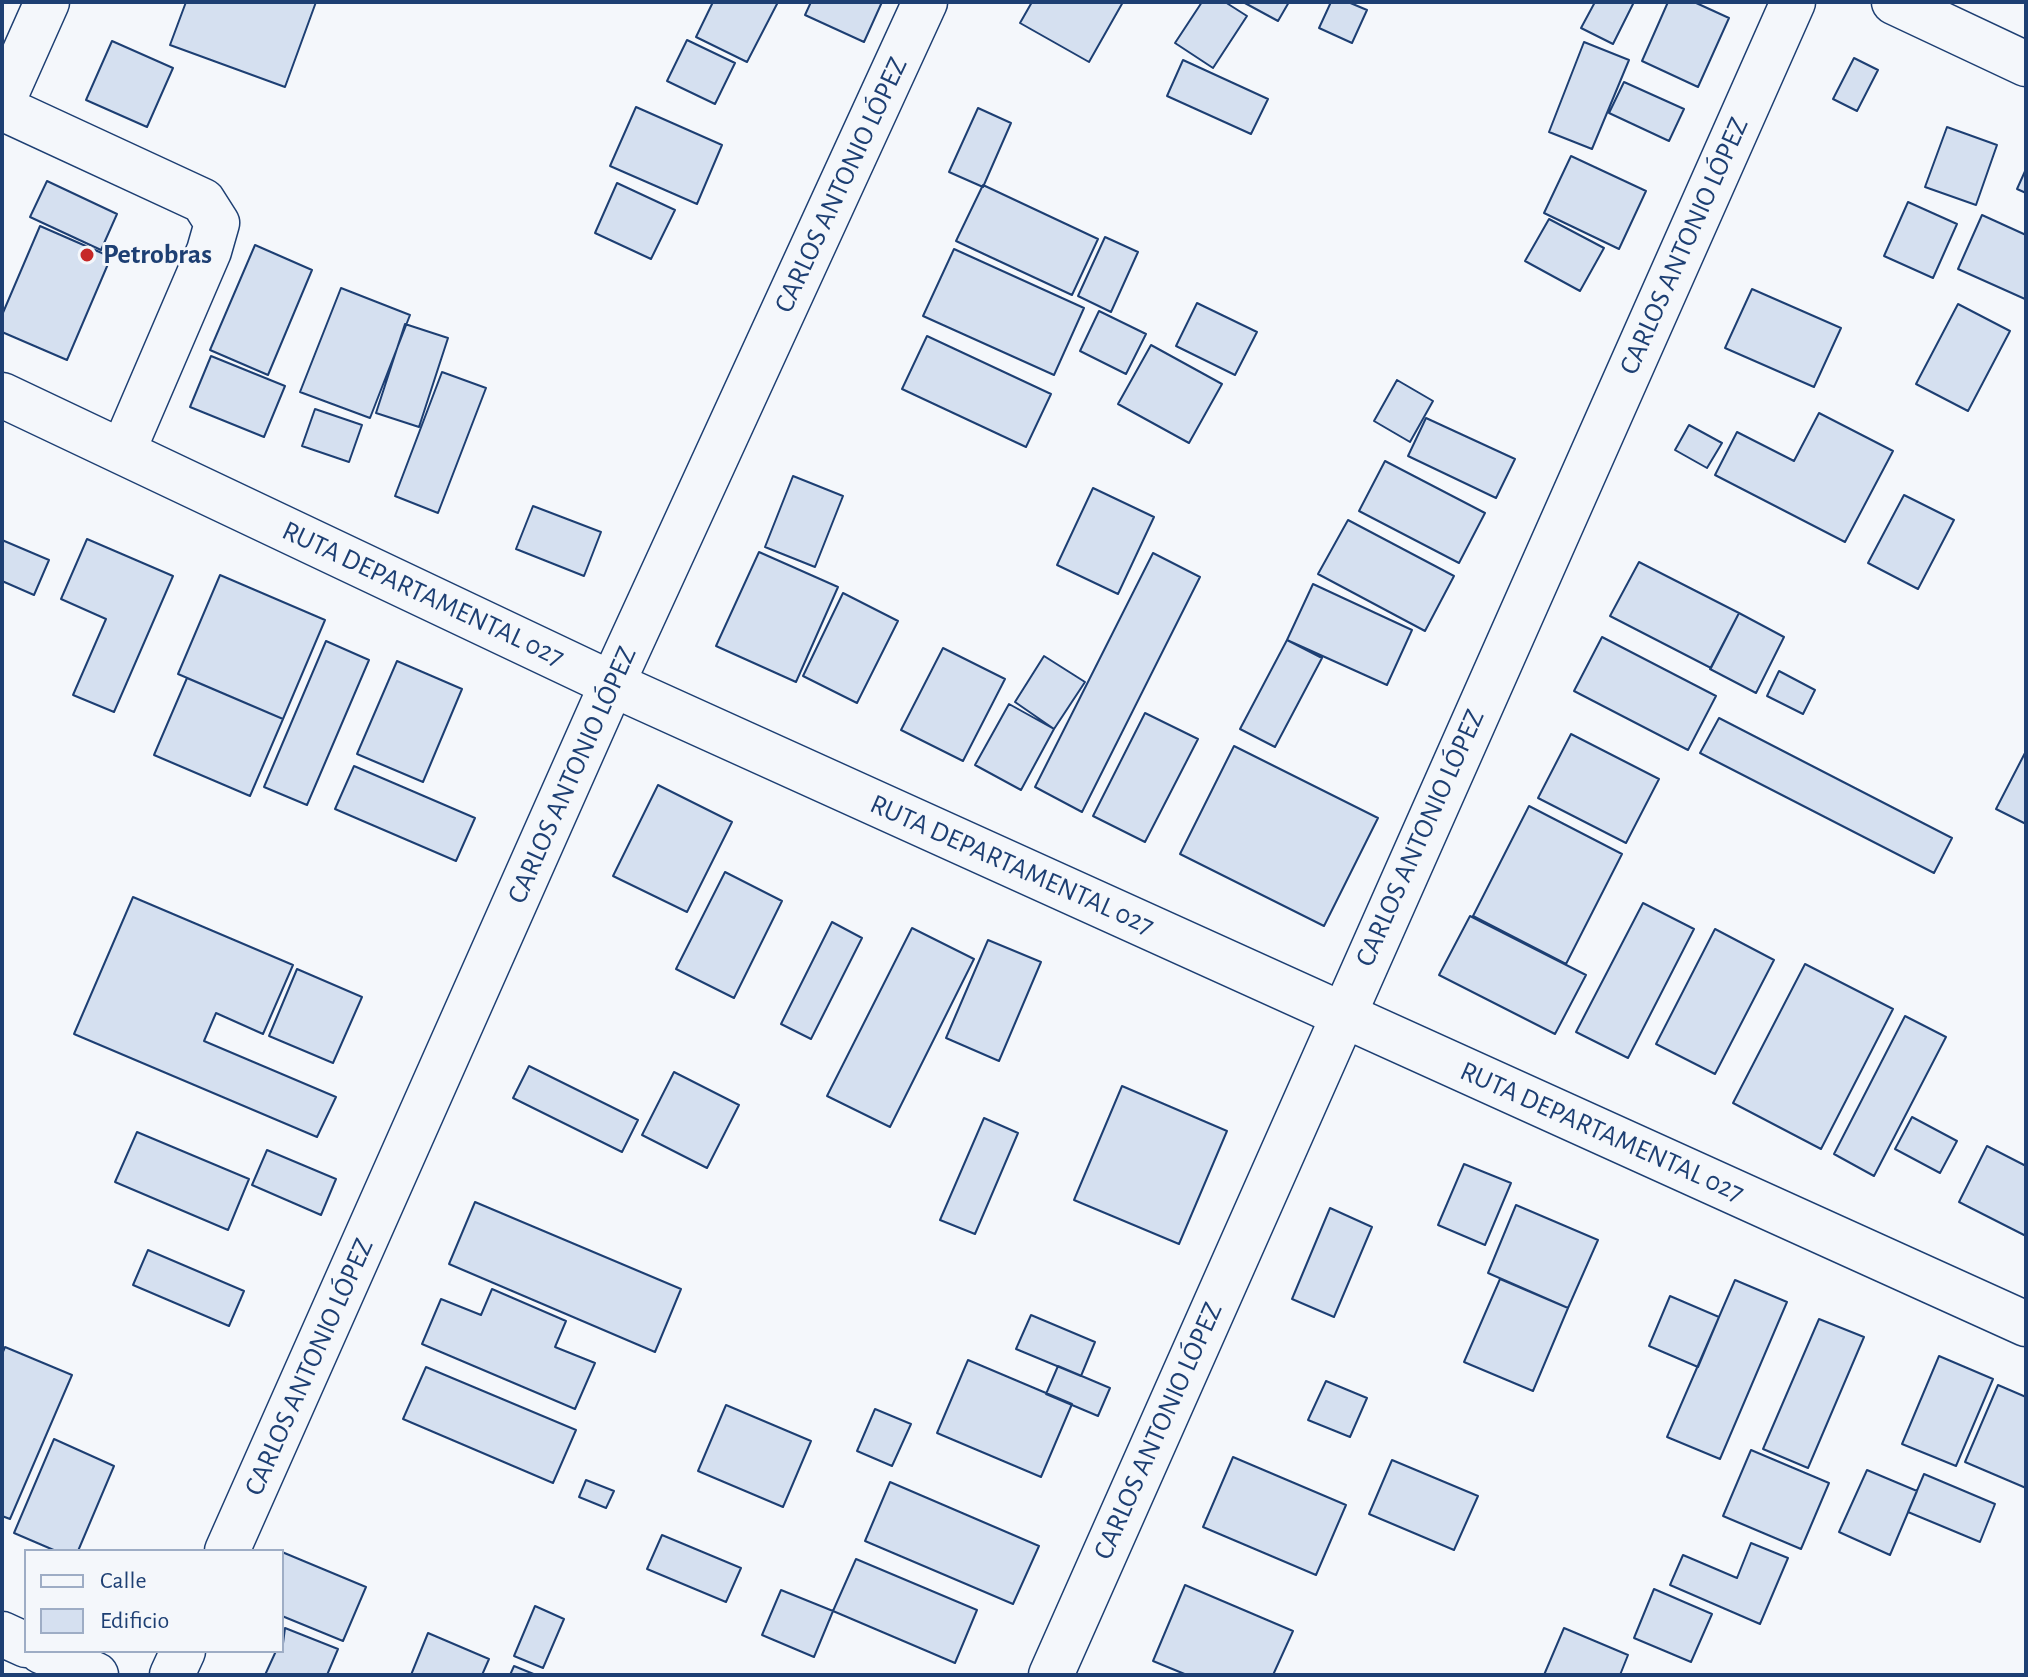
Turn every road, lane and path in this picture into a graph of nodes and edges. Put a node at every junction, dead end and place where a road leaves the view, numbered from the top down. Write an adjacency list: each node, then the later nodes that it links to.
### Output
1 (47, 2): 6 (street)
2 (925, 2): 9 (street, CARLOS ANTONIO LÓPEZ)
3 (1793, 2): 10 (street, CARLOS ANTONIO LÓPEZ)
4 (1894, 2): 5 (street)
5 (2026, 64)
6 (2, 105): 8 (street)
7 (2, 395): 8 (street, RUTA DEPARTAMENTAL 027)
8 (123, 451): 9 (street, RUTA DEPARTAMENTAL 027)
9 (612, 684): 10 (street, RUTA DEPARTAMENTAL 027); 12 (street, CARLOS ANTONIO LÓPEZ)
10 (1342, 1014): 11 (street, RUTA DEPARTAMENTAL 027); 19 (street, CARLOS ANTONIO LÓPEZ)
11 (2026, 1324)
12 (228, 1549)
13 (2, 1634): 14 (street)
14 (24, 1644)
15 (46, 1653): 17 (street)
16 (182, 1653): 18 (street)
17 (96, 1675)
18 (172, 1675)
19 (1051, 1675)

